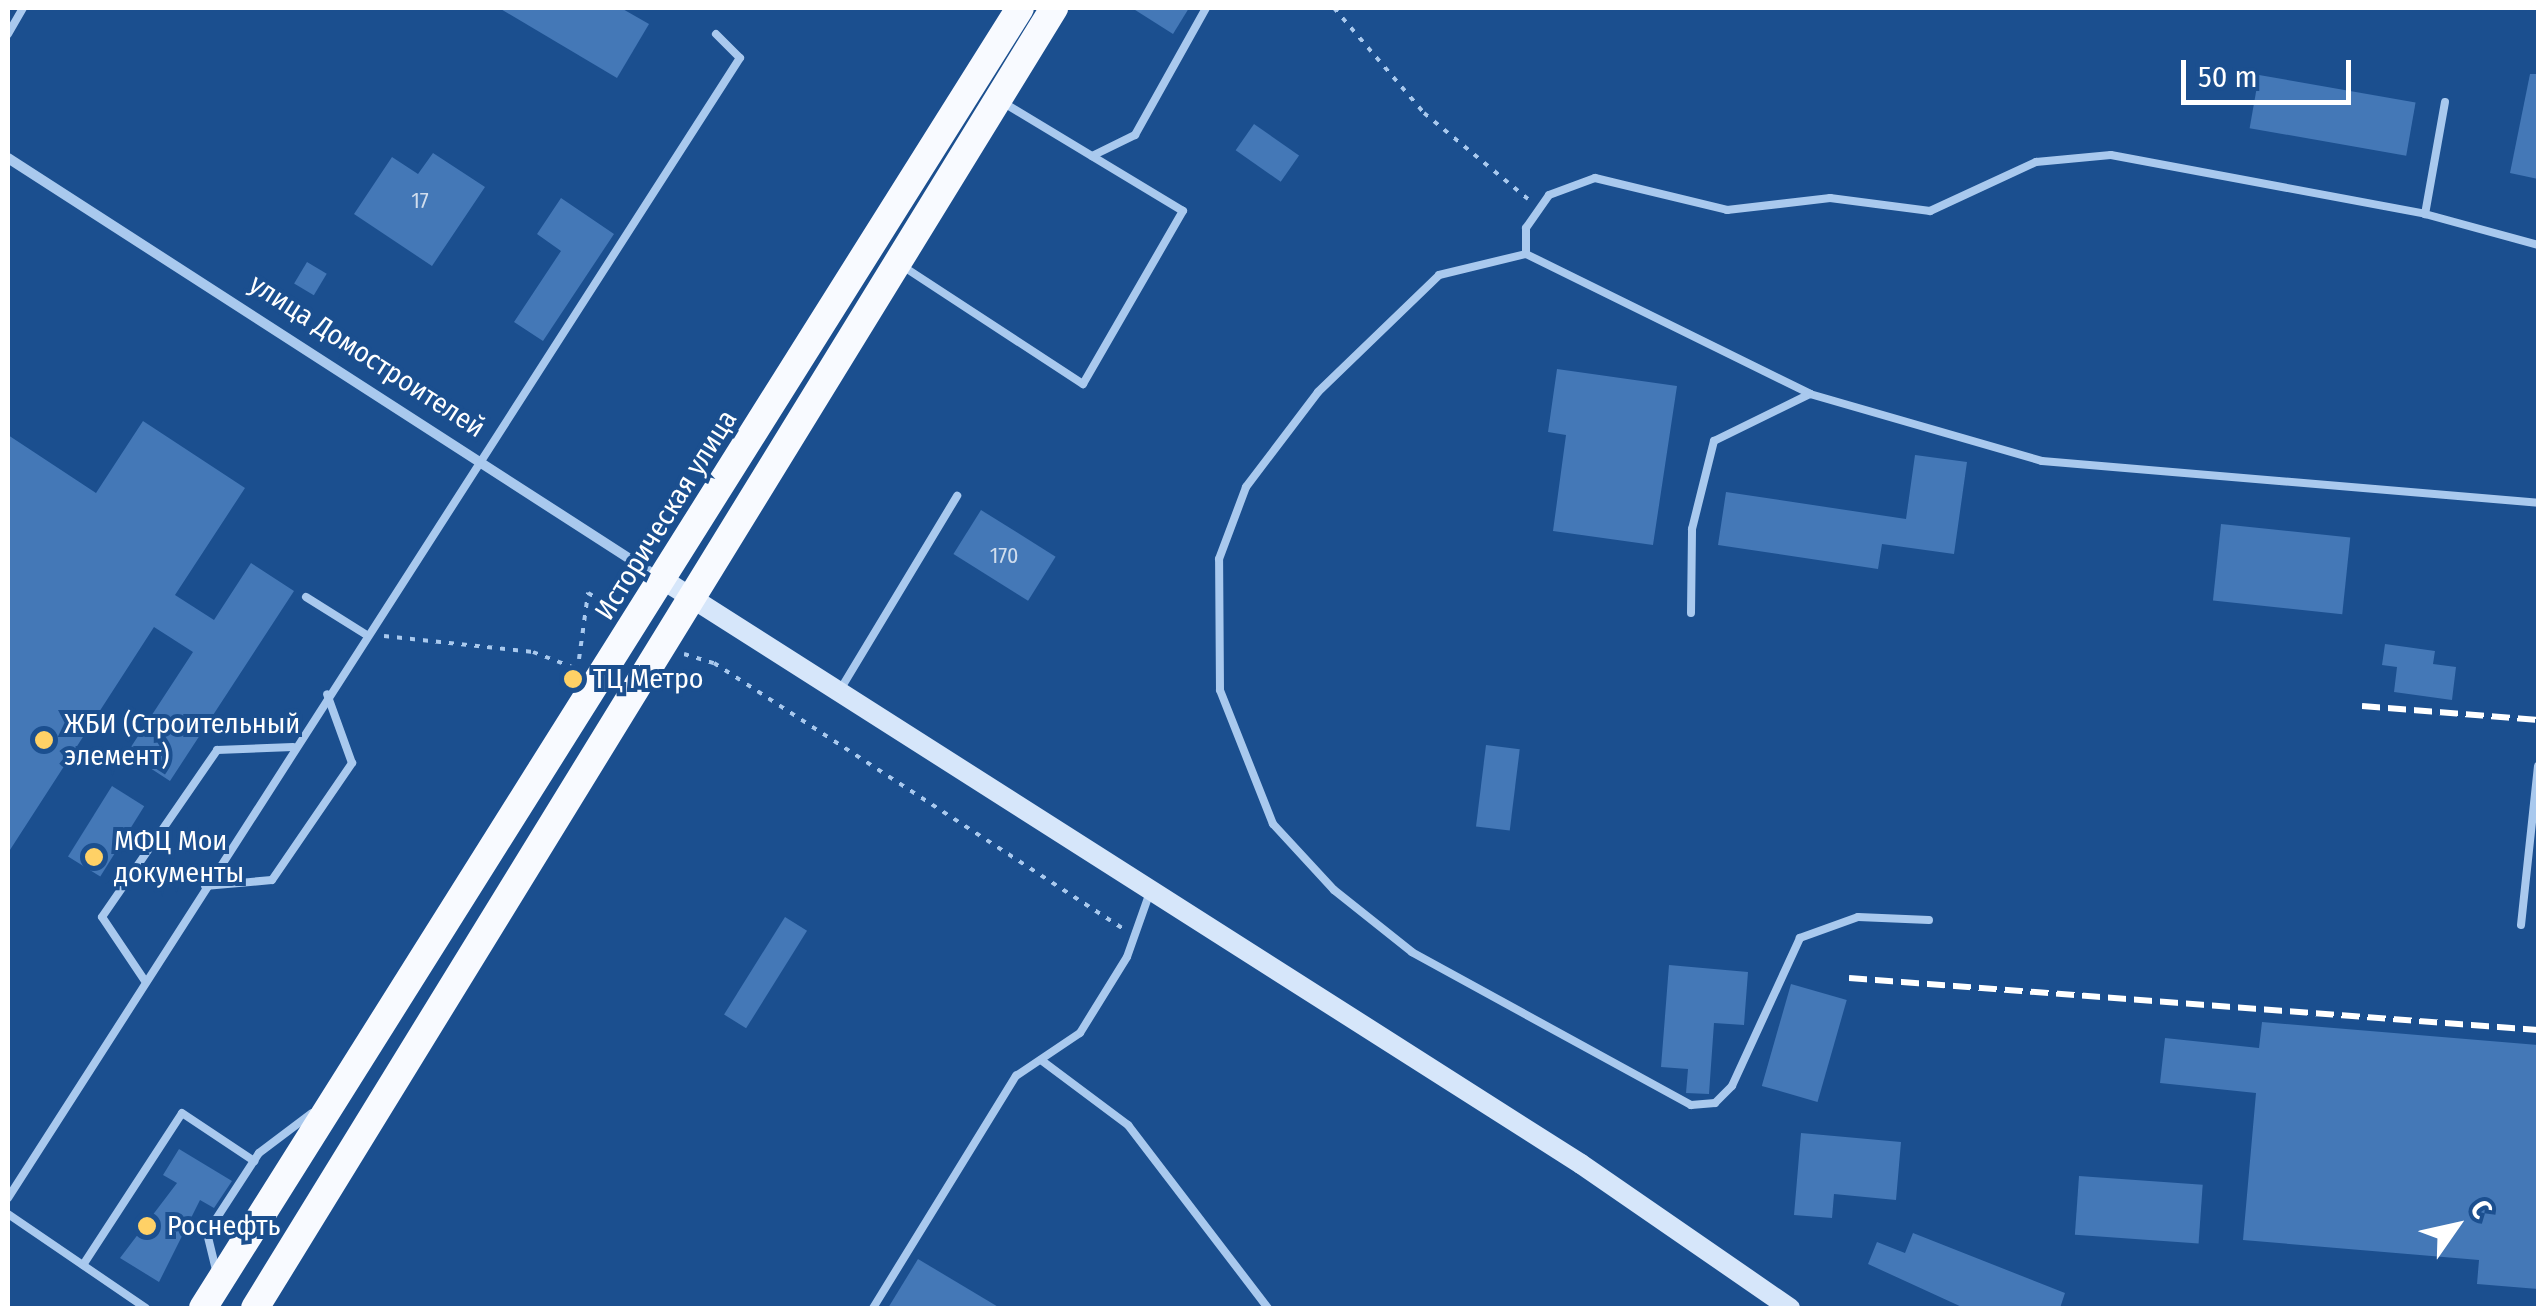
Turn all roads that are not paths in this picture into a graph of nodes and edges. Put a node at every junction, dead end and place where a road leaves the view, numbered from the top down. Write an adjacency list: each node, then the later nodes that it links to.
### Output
1 (23, 8): 5 (lane)
2 (1020, 8): 19 (highway, Историческая улица)
3 (1054, 8): 7 (highway)
4 (1206, 8): 9 (lane)
5 (8, 34)
6 (716, 34): 16 (lane)
7 (1002, 101): 9 (lane); 14 (highway)
8 (2446, 102): 11 (lane)
9 (1092, 156): 14 (lane)
10 (8, 158): 16 (street, улица Домостроителей)
11 (2425, 214): 12 (lane); 13 (lane)
12 (2538, 245)
13 (1526, 254): 15 (lane); 30 (lane)
14 (901, 266): 21 (highway)
15 (1810, 394): 18 (lane); 22 (lane)
16 (476, 458): 19 (street, улица Домостроителей); 23 (lane)
17 (958, 496): 25 (lane)
18 (2538, 503)
19 (662, 579): 21 (main road, улица Домостроителей); 34 (highway, Историческая улица)
20 (306, 597): 23 (lane)
21 (696, 602): 25 (main road, улица Домостроителей); 42 (highway)
22 (1691, 614)
23 (364, 634): 24 (lane)
24 (327, 694): 26 (lane); 28 (lane)
25 (838, 694): 29 (main road, улица Домостроителей)
26 (293, 747): 28 (lane); 32 (lane)
27 (2538, 766): 31 (lane)
28 (205, 886): 32 (lane)
29 (1149, 894): 33 (lane); 45 (main road, улица Домостроителей)
30 (1929, 920)
31 (2521, 925)
32 (145, 981): 36 (lane)
33 (1040, 1060): 43 (lane); 44 (lane)
34 (344, 1091): 35 (lane); 39 (highway, Историческая улица)
35 (254, 1161): 38 (lane); 39 (lane)
36 (8, 1198)
37 (8, 1214): 38 (lane)
38 (83, 1265): 40 (lane)
39 (220, 1283): 41 (highway, Историческая улица)
40 (146, 1308)
41 (203, 1308)
42 (255, 1308)
43 (873, 1308)
44 (1268, 1308)
45 (1790, 1308)

